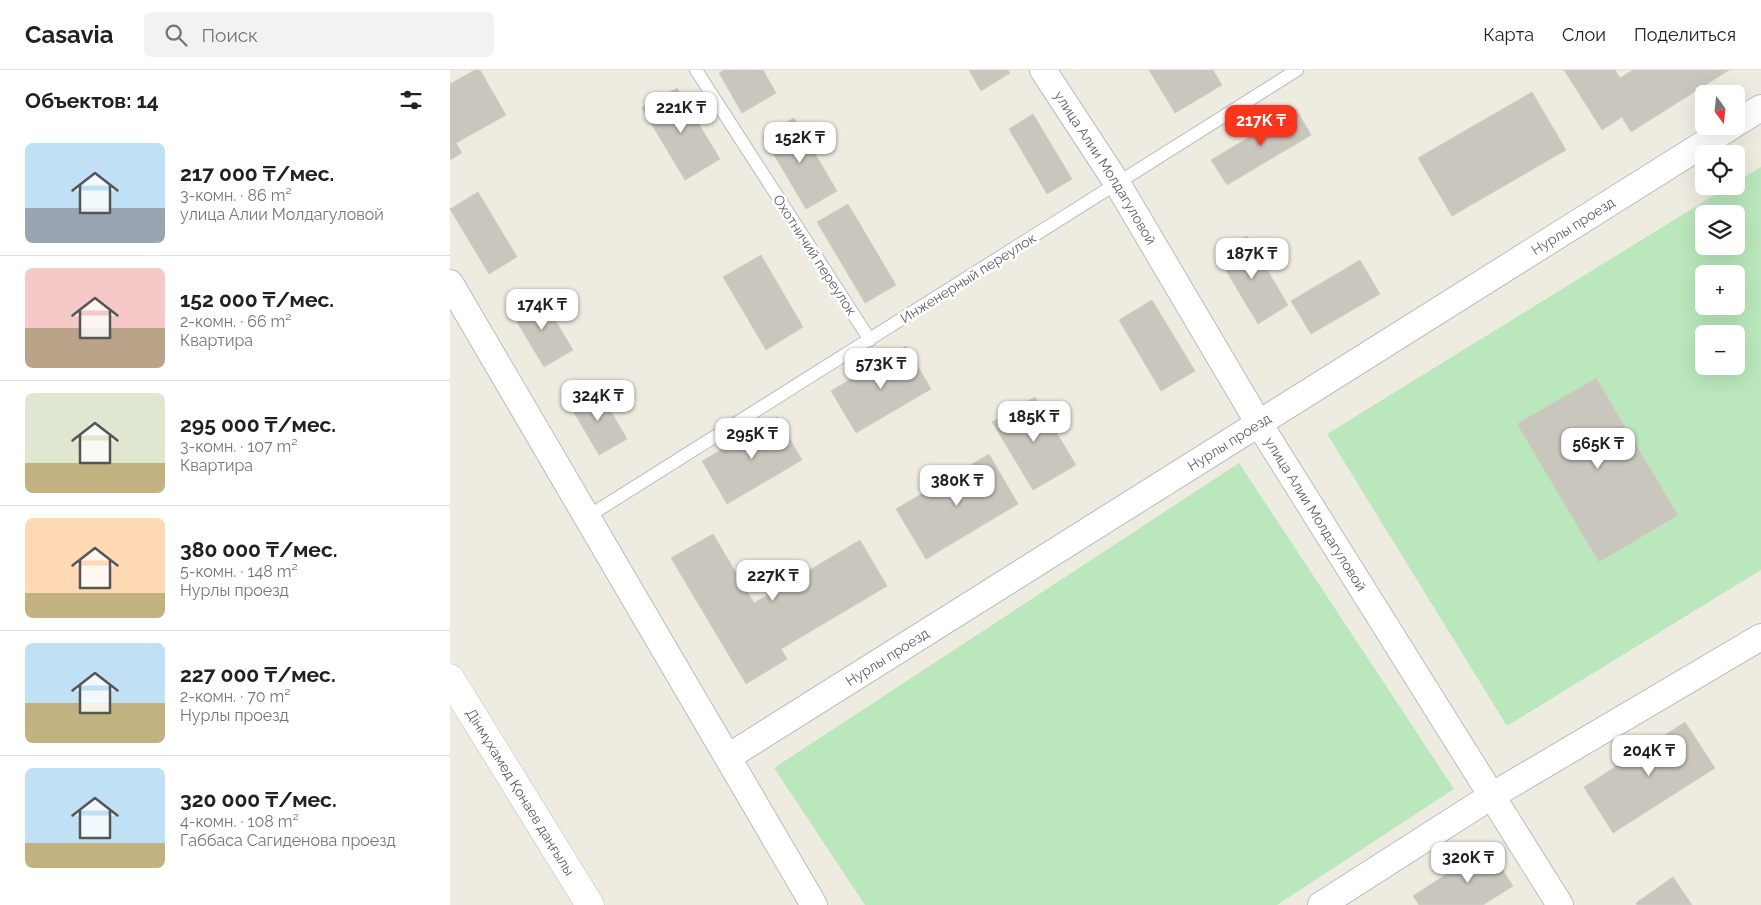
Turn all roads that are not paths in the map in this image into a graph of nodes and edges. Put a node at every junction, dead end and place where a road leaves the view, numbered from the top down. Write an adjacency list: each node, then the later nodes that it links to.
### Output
1 (696, 70): 9 (lane, Охотничий переулок)
2 (1043, 70): 7 (street, улица Алии Молдагуловой)
3 (1297, 70): 7 (lane, Инженерный переулок)
4 (1761, 108): 5 (street)
5 (1745, 118)
6 (1718, 135): 10 (street, Нурлы проезд)
7 (1117, 184): 9 (lane, Инженерный переулок); 10 (street, улица Алии Молдагуловой)
8 (450, 283): 11 (street)
9 (870, 340): 11 (lane, Инженерный переулок)
10 (1258, 422): 14 (street, Нурлы проезд); 15 (street, улица Алии Молдагуловой)
11 (587, 516): 14 (street)
12 (1761, 637): 15 (street)
13 (450, 678): 16 (street, Дінмұхамед Қонаев даңғылы)
14 (728, 757): 17 (street)
15 (1493, 795): 18 (street); 19 (street, улица Алии Молдагуловой)
16 (590, 905)
17 (814, 905)
18 (1321, 905)
19 (1560, 905)

